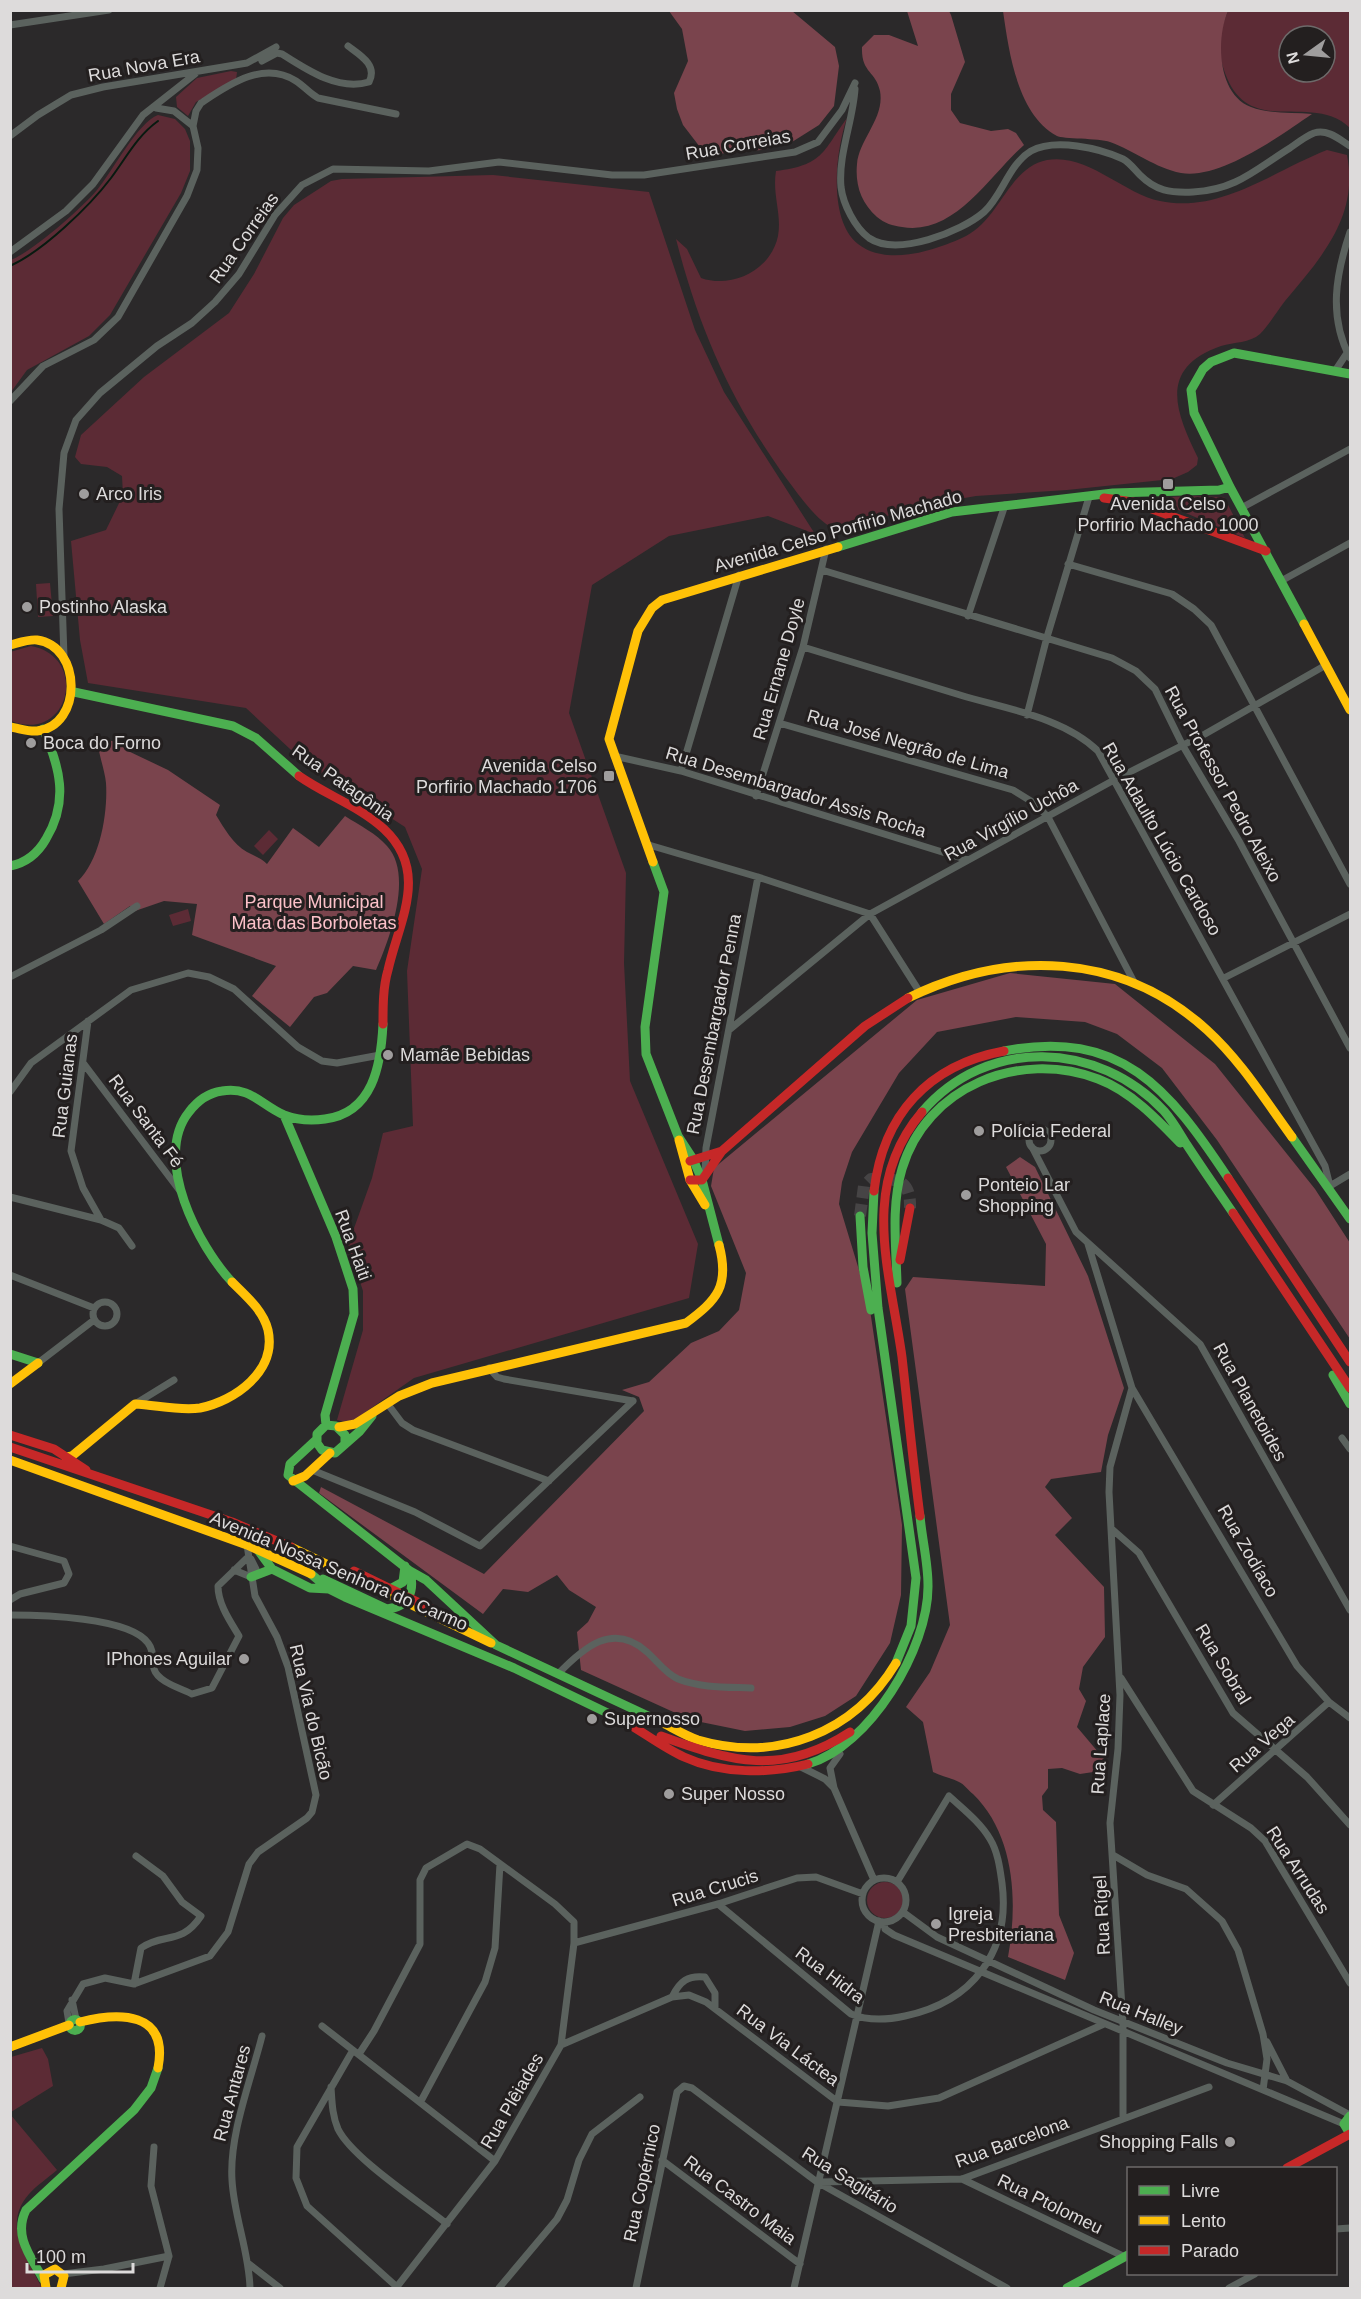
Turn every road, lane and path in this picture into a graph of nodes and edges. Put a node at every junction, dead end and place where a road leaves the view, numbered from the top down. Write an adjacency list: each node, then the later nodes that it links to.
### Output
1 (110, 10): 2 (street)
2 (10, 25)
3 (348, 46): 5 (street)
4 (276, 47): 5 (street, Rua Nova Era)
5 (261, 59): 6 (street, Rua Nova Era); 7 (street)
6 (248, 63): 8 (street, Rua Nova Era); 9 (street)
7 (265, 72): 9 (street); 11 (street)
8 (195, 74): 10 (street); 13 (street, Rua Nova Era)
9 (252, 74): 12 (street)
10 (156, 108): 12 (street); 16 (street)
11 (396, 114)
12 (193, 126): 20 (street)
13 (10, 136)
14 (1350, 146): 37 (street, Rua Correias)
15 (1350, 232): 17 (street)
16 (10, 252)
17 (1349, 355): 18 (street)
18 (1335, 370): 19 (main road); 22 (main road)
19 (1350, 374)
20 (10, 401)
21 (1350, 448): 25 (street)
22 (1230, 487): 23 (main road, Avenida Celso Porfirio Machado); 25 (main road)
23 (1092, 497): 24 (main road, Avenida Celso Porfirio Machado); 28 (main road, Avenida Celso Porfirio Machado); 29 (street)
24 (1005, 505): 27 (main road, Avenida Celso Porfirio Machado); 33 (street)
25 (1243, 507): 28 (main road)
26 (1350, 543): 32 (street)
27 (826, 549): 30 (street, Rua Ernane Doyle); 31 (main road, Avenida Celso Porfirio Machado)
28 (1266, 551): 32 (main road)
29 (1068, 564): 34 (street); 40 (street)
30 (822, 570): 33 (street, Rua Professor Pedro Aleixo); 36 (street, Rua Ernane Doyle)
31 (739, 575): 47 (main road, Avenida Celso Porfirio Machado); 48 (street)
32 (1281, 581): 38 (main road)
33 (968, 616): 34 (street, Rua Professor Pedro Aleixo)
34 (1047, 637): 42 (street); 46 (street, Rua Professor Pedro Aleixo)
35 (12, 641): 37 (main road)
36 (803, 647): 42 (street, Rua Adaulto Lúcio Cardoso); 43 (street, Rua Ernane Doyle)
37 (64, 657): 39 (main road)
38 (1326, 665): 40 (street, Rua Virgílio Uchôa); 41 (main road)
39 (74, 692): 45 (main road); 68 (main road, Rua Patagônia)
40 (1255, 707): 46 (street, Rua Virgílio Uchôa); 56 (street)
41 (1350, 710)
42 (1027, 715): 49 (street, Rua Adaulto Lúcio Cardoso)
43 (779, 723): 50 (street, Rua Ernane Doyle); 51 (street, Rua José Negrão de Lima)
44 (10, 727): 45 (main road)
45 (43, 729): 54 (main road)
46 (1183, 746): 49 (street, Rua Virgílio Uchôa); 60 (street, Rua Professor Pedro Aleixo)
47 (615, 756): 48 (street, Rua Desembargador Assis Rocha); 52 (main road)
48 (681, 771): 50 (street, Rua Desembargador Assis Rocha)
49 (1114, 780): 51 (street, Rua Virgílio Uchôa); 62 (street, Rua Adaulto Lúcio Cardoso)
50 (756, 796): 53 (street, Rua Desembargador Assis Rocha)
51 (1048, 817): 53 (street, Rua Virgílio Uchôa); 63 (street, Rua José Negrão de Lima)
52 (650, 845): 55 (street); 72 (main road)
53 (968, 860): 58 (street, Rua Virgílio Uchôa)
54 (10, 866)
55 (758, 877): 58 (street); 66 (street, Rua Desembargador Penna)
56 (1350, 884)
57 (137, 906): 61 (street)
58 (870, 914): 64 (street); 66 (street, Rua Virgílio Uchôa)
59 (1350, 914): 60 (street)
60 (1293, 944): 62 (street); 67 (street, Rua Professor Pedro Aleixo)
61 (10, 977)
62 (1224, 978): 82 (street, Rua Adaulto Lúcio Cardoso)
63 (1134, 982): 64 (main road); 82 (main road)
64 (919, 991): 74 (main road)
65 (88, 1021): 68 (street); 69 (street, Rua Guianas); 70 (street)
66 (729, 1030): 75 (street, Rua Desembargador Penna)
67 (1350, 1048)
68 (380, 1054): 71 (main road, Rua Patagônia)
69 (84, 1064): 83 (street, Rua Santa Fé); 89 (street, Rua Guianas)
70 (10, 1092)
71 (284, 1115): 83 (main road, Rua Patagônia); 111 (main road, Rua Haiti)
72 (678, 1136): 76 (main road); 77 (main road)
73 (1032, 1147): 90 (street, Rua Planetoides)
74 (722, 1150): 75 (main road); 80 (main road)
75 (706, 1156): 76 (main road); 80 (street, Rua Desembargador Penna)
76 (693, 1159): 77 (main road); 80 (main road)
77 (686, 1170): 81 (main road)
78 (1204, 1170): 92 (main road); 96 (main road); 97 (main road)
79 (1350, 1174): 82 (street)
80 (704, 1179): 81 (main road); 86 (main road)
81 (690, 1180): 86 (main road)
82 (1330, 1186): 88 (main road)
83 (184, 1196): 108 (main road, Rua Patagônia)
84 (10, 1197): 89 (street)
85 (910, 1208): 92 (main road)
86 (710, 1212): 102 (main road)
87 (860, 1216): 99 (main road)
88 (1350, 1219)
89 (101, 1221): 91 (street)
90 (1088, 1244): 105 (street, Rua Zodíaco); 146 (street, Rua Planetoides)
91 (132, 1246)
92 (897, 1270): 96 (main road)
93 (10, 1275): 94 (street)
94 (94, 1308): 95 (street); 95 (street)
95 (94, 1320): 101 (street)
96 (897, 1323): 154 (main road)
97 (1305, 1324): 106 (main road); 109 (main road)
98 (10, 1354): 101 (main road)
99 (884, 1362): 100 (main road); 150 (main road)
100 (1350, 1362)
101 (38, 1364): 104 (main road)
102 (489, 1368): 107 (main road); 127 (street)
103 (174, 1380): 108 (street)
104 (10, 1384)
105 (1132, 1388): 129 (street, Rua Laplace); 153 (street, Rua Zodíaco)
106 (1350, 1388)
107 (387, 1403): 110 (main road); 127 (street)
108 (135, 1404): 119 (main road)
109 (1350, 1404)
110 (375, 1412): 112 (main road); 116 (main road)
111 (326, 1425): 112 (main road); 115 (main road)
112 (339, 1427): 116 (main road)
113 (10, 1435): 121 (main road, Avenida Nossa Senhora do Carmo)
114 (1342, 1438): 118 (street)
115 (317, 1439): 120 (main road); 126 (main road)
116 (345, 1444): 120 (main road)
117 (10, 1447): 125 (main road, Avenida Nossa Senhora do Carmo)
118 (1350, 1449)
119 (76, 1452): 121 (main road); 123 (main road)
120 (330, 1454): 124 (main road)
121 (66, 1457): 123 (main road, Avenida Nossa Senhora do Carmo)
122 (13, 1462): 130 (main road, Avenida Nossa Senhora do Carmo)
123 (76, 1464): 125 (main road, Avenida Nossa Senhora do Carmo)
124 (309, 1473): 126 (main road); 127 (street); 128 (main road)
125 (92, 1474): 137 (main road, Avenida Nossa Senhora do Carmo)
126 (293, 1481): 128 (main road)
127 (549, 1481)
128 (312, 1494): 135 (main road)
129 (1113, 1530): 151 (street, Rua Laplace); 158 (street, Rua Sobral)
130 (247, 1545): 132 (main road, Avenida Nossa Senhora do Carmo); 133 (street, Rua Via do Bicão)
131 (10, 1546): 143 (street)
132 (258, 1550): 134 (main road); 138 (main road, Avenida Nossa Senhora do Carmo)
133 (247, 1558): 136 (street); 139 (street, Rua Via do Bicão)
134 (272, 1569): 139 (main road); 142 (main road)
135 (408, 1569): 141 (main road); 144 (main road); 148 (main road)
136 (234, 1570): 139 (street); 147 (street)
137 (347, 1571): 140 (main road); 141 (main road, Avenida Nossa Senhora do Carmo); 144 (main road)
138 (311, 1574): 140 (main road, Avenida Nossa Senhora do Carmo); 142 (main road)
139 (250, 1578): 178 (street, Rua Via do Bicão)
140 (341, 1588): 145 (main road, Avenida Nossa Senhora do Carmo)
141 (392, 1588): 144 (main road, Avenida Nossa Senhora do Carmo)
142 (328, 1589): 149 (main road)
143 (10, 1600)
144 (408, 1600): 145 (main road); 148 (main road)
145 (387, 1609): 149 (main road, Avenida Nossa Senhora do Carmo)
146 (1350, 1610)
147 (10, 1616)
148 (496, 1645): 150 (main road)
149 (484, 1653): 156 (main road)
150 (558, 1674): 152 (street)
151 (1119, 1676): 161 (street, Rua Arrudas); 164 (street, Rua Laplace)
152 (751, 1689)
153 (1329, 1702): 155 (street, Rua Zodíaco); 158 (street, Rua Vega)
154 (873, 1714): 156 (main road); 157 (main road)
155 (1350, 1718)
156 (637, 1728): 159 (main road)
157 (849, 1742): 159 (main road); 160 (street)
158 (1277, 1750): 161 (street, Rua Vega); 162 (street, Rua Sobral)
159 (798, 1766): 160 (street)
160 (834, 1788): 166 (street)
161 (1213, 1805): 177 (street, Rua Arrudas)
162 (1350, 1825)
163 (136, 1856): 178 (street)
164 (1113, 1856): 182 (street, Rua Rígel); 187 (street)
165 (500, 1864): 174 (street, Rua Plêiades); 191 (street, Rua Plêiades); 199 (street)
166 (870, 1869): 167 (street); 168 (street)
167 (882, 1878): 168 (street); 169 (street)
168 (874, 1880): 170 (street)
169 (897, 1882): 172 (street); 175 (street, Rua Hidra)
170 (863, 1894): 171 (street, Rua Crucis); 173 (street)
171 (718, 1905): 174 (street, Rua Crucis); 181 (street, Rua Hidra)
172 (903, 1912): 173 (street); 175 (street, Rua Halley)
173 (881, 1922): 176 (street, Rua Halley); 181 (street)
174 (574, 1943): 189 (street, Rua Plêiades)
175 (988, 1960): 176 (street, Rua Hidra); 182 (street, Rua Halley)
176 (983, 1971): 181 (street, Rua Hidra); 184 (street, Rua Halley)
177 (1350, 1983)
178 (134, 1984): 183 (street, Rua Via do Bicão)
179 (672, 1997): 180 (street, Rua Via Láctea); 180 (street); 189 (street)
180 (715, 2008): 200 (street, Rua Via Láctea)
181 (857, 2017): 200 (street)
182 (1123, 2023): 186 (street, Rua Rígel); 192 (street, Rua Halley)
183 (74, 2024): 190 (main road); 216 (main road)
184 (1104, 2024): 186 (street, Rua Halley); 200 (street, Rua Via Láctea)
185 (322, 2026): 191 (street)
186 (1123, 2032): 197 (street, Rua Halley); 202 (street, Rua Rígel)
187 (1263, 2034): 192 (street); 193 (street)
188 (262, 2036): 214 (street, Rua Antares)
189 (561, 2045): 207 (street, Rua Plêiades)
190 (10, 2048)
191 (356, 2052): 195 (street); 199 (street)
192 (1266, 2075): 193 (street, Rua Halley); 197 (street)
193 (1287, 2081): 201 (street, Rua Halley)
194 (684, 2086): 206 (street, Rua Copérnico); 210 (street, Rua Sagitário)
195 (332, 2087): 211 (street); 220 (street)
196 (1209, 2087): 202 (street, Rua Barcelona)
197 (1263, 2090): 203 (street, Rua Halley)
198 (640, 2097): 225 (street)
199 (421, 2101): 207 (street)
200 (838, 2102): 210 (street)
201 (1350, 2115): 203 (main road)
202 (1123, 2117): 209 (street, Rua Barcelona)
203 (1344, 2124): 204 (main road)
204 (1350, 2134): 208 (main road)
205 (154, 2147): 212 (street)
206 (662, 2160): 215 (street, Rua Castro Maia); 226 (street, Rua Copérnico)
207 (495, 2161): 211 (street, Rua Plêiades)
208 (1291, 2167)
209 (962, 2179): 210 (street, Rua Barcelona); 213 (street, Rua Ptolomeu)
210 (817, 2182): 215 (street); 228 (street, Rua Sagitário)
211 (447, 2224): 220 (street, Rua Plêiades)
212 (169, 2256): 218 (street); 222 (street)
213 (1127, 2256): 229 (main road)
214 (249, 2264): 223 (street, Rua Antares); 224 (street)
215 (800, 2264): 227 (street)
216 (44, 2275): 218 (main road); 221 (main road)
217 (1255, 2275): 219 (street)
218 (63, 2280)
219 (1239, 2286): 230 (street)
220 (396, 2288)
221 (46, 2289)
222 (160, 2289)
223 (250, 2289)
224 (280, 2289)
225 (500, 2289)
226 (636, 2289)
227 (794, 2289)
228 (1007, 2289)
229 (1067, 2289)
230 (1229, 2289)

